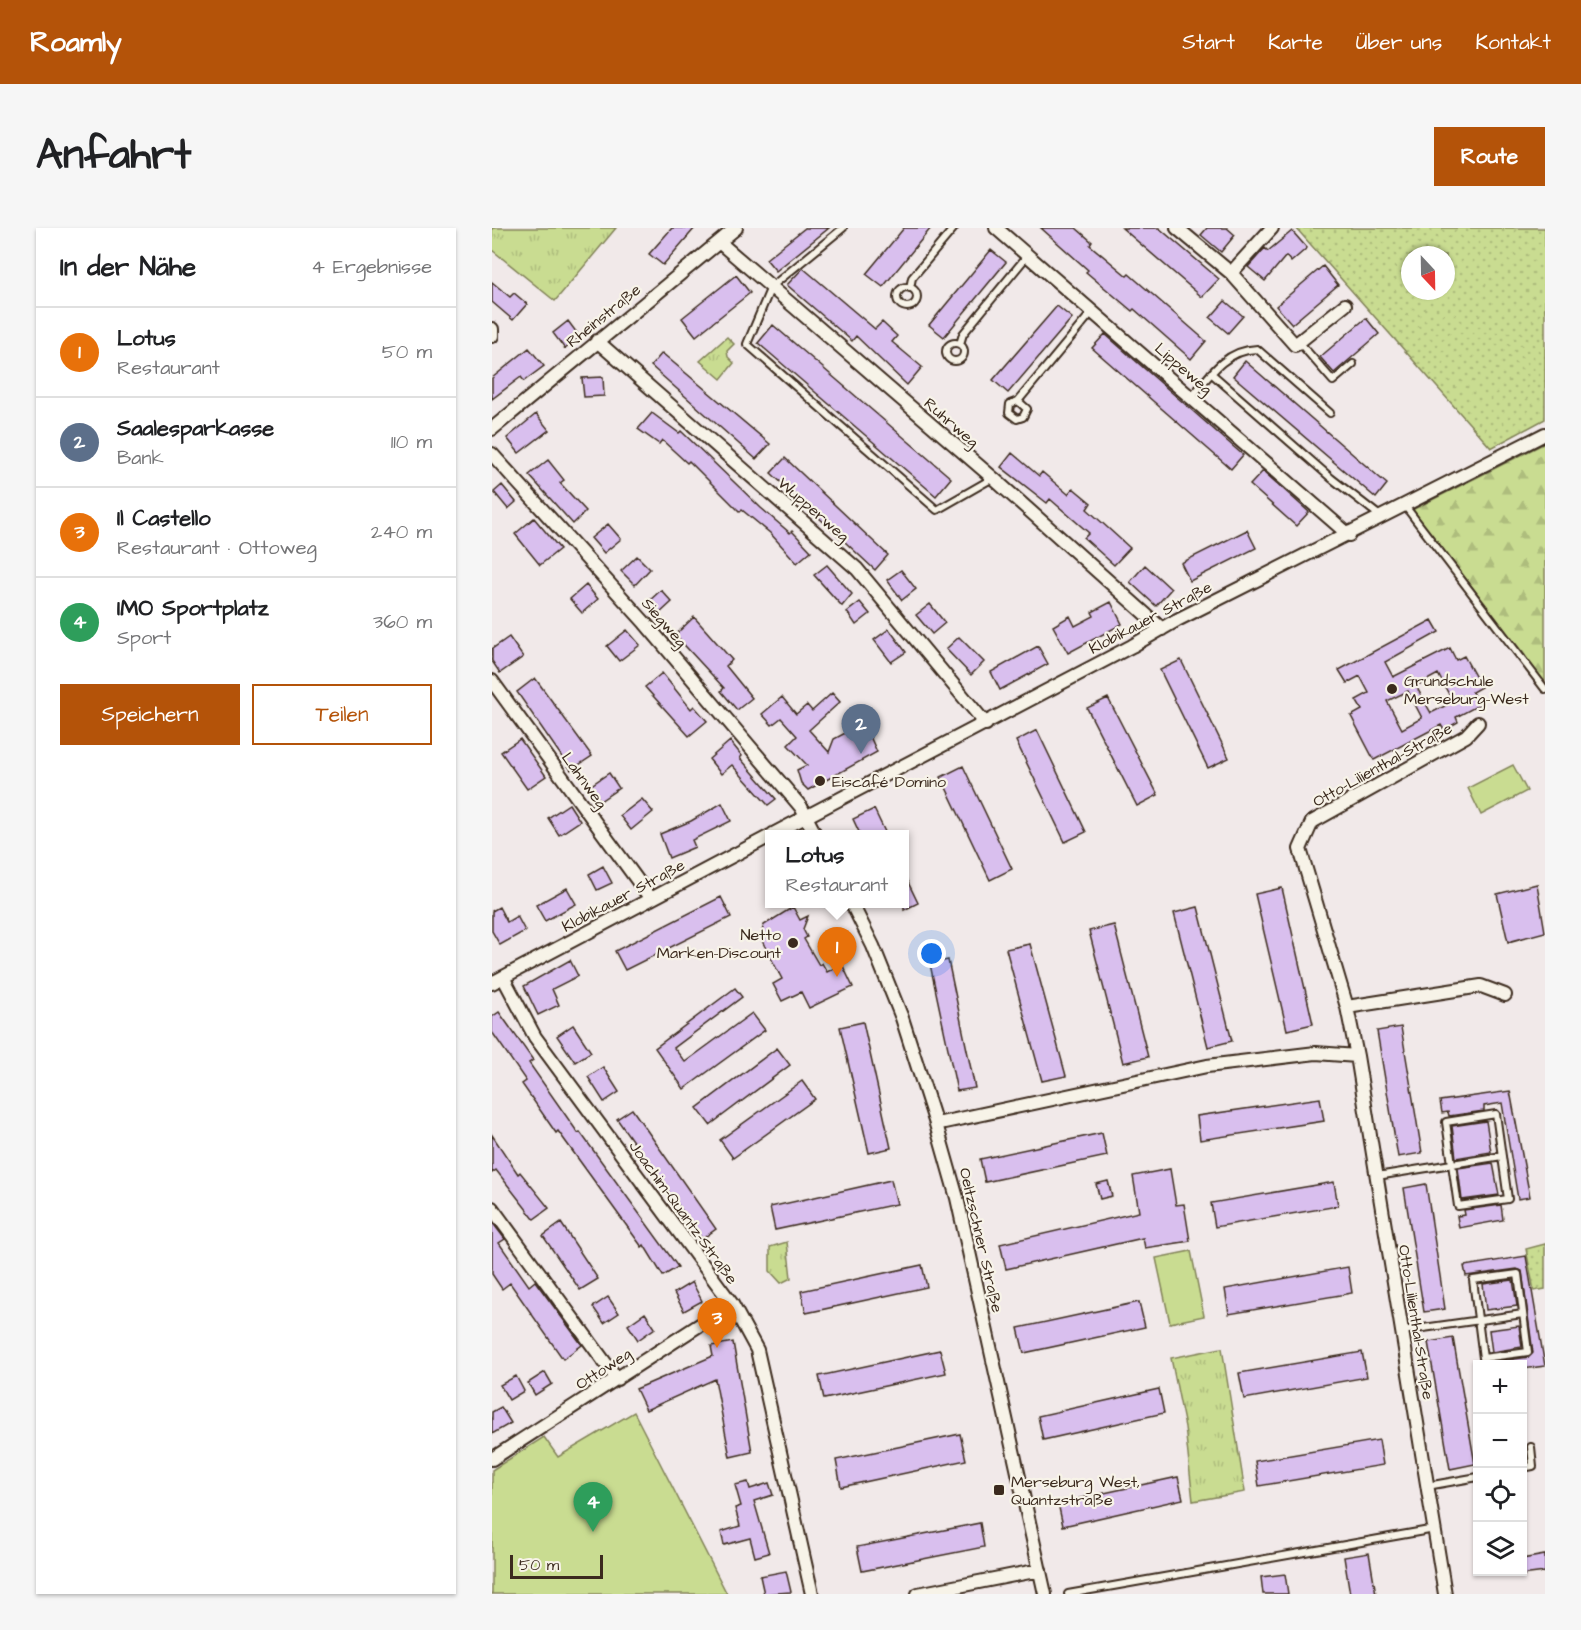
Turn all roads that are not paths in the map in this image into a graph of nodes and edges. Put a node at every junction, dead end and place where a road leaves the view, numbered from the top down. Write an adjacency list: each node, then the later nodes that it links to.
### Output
1 (736, 228): 7 (street, Rheinstraße)
2 (843, 228): 10 (lane)
3 (954, 228): 11 (lane)
4 (996, 228): 8 (street, Lippeweg)
5 (1177, 228): 9 (street)
6 (1272, 228): 9 (street)
7 (719, 242): 10 (street, Ruhrweg); 16 (street, Rheinstraße)
8 (1027, 256): 13 (street, Lippeweg); 18 (lane)
9 (1232, 273): 17 (street)
10 (771, 286): 27 (street, Ruhrweg); 27 (lane)
11 (910, 288)
12 (1346, 304): 17 (street)
13 (1092, 312): 21 (street, Lippeweg); 22 (lane)
14 (492, 329): 15 (street)
15 (492, 336)
16 (597, 341): 24 (street, Rheinstraße); 35 (street, Wupperweg)
17 (1299, 342): 19 (lane)
18 (960, 344)
19 (1353, 364)
20 (1211, 373): 21 (lane); 23 (lane); 29 (lane)
21 (1192, 396): 30 (street, Lippeweg)
22 (1018, 400)
23 (1330, 413)
24 (492, 429)
25 (1545, 434): 28 (street, Klobikauer Straße)
26 (492, 454): 36 (street, Siegweg)
27 (993, 478): 31 (street, Ruhrweg)
28 (1405, 506): 29 (street, Klobikauer Straße); 33 (lane)
29 (1382, 518): 30 (street, Klobikauer Straße)
30 (1349, 535): 31 (street, Klobikauer Straße)
31 (1162, 629): 35 (street, Klobikauer Straße)
32 (492, 681): 40 (street, Lahnweg)
33 (1545, 689)
34 (1478, 723): 44 (street, Otto-Lilienthal-Straße)
35 (986, 724): 36 (street, Klobikauer Straße)
36 (805, 818): 37 (street, Klobikauer Straße); 38 (street)
37 (781, 830)
38 (812, 830)
39 (765, 838): 40 (street, Klobikauer Straße)
40 (651, 899): 42 (street, Klobikauer Straße)
41 (854, 908): 46 (street, Oeltzschner Straße)
42 (495, 982): 51 (street, Joachim-Quantz-Straße)
43 (1505, 995): 44 (street)
44 (1347, 1007): 45 (street, Otto-Lilienthal-Straße)
45 (1357, 1056): 46 (street); 49 (street, Otto-Lilienthal-Straße)
46 (936, 1124): 62 (street, Oeltzschner Straße)
47 (1502, 1156): 48 (lane); 48 (lane); 48 (lane)
48 (1452, 1164): 49 (lane)
49 (1377, 1176): 54 (street, Otto-Lilienthal-Straße)
50 (492, 1208): 55 (street)
51 (732, 1304): 55 (street, Ottoweg); 63 (street, Joachim-Quantz-Straße)
52 (1523, 1314): 53 (lane); 53 (lane); 53 (lane)
53 (1478, 1320): 54 (lane)
54 (1402, 1331): 60 (street, Otto-Lilienthal-Straße)
55 (617, 1379): 57 (street, Ottoweg)
56 (1531, 1447): 58 (lane)
57 (492, 1459)
58 (1527, 1467)
59 (1473, 1478): 60 (lane)
60 (1427, 1487): 61 (street, Otto-Lilienthal-Straße)
61 (1435, 1529): 66 (lane); 67 (street, Otto-Lilienthal-Straße)
62 (1040, 1570): 64 (street); 65 (street, Oeltzschner Straße)
63 (812, 1594)
64 (918, 1594)
65 (1045, 1594)
66 (1068, 1594)
67 (1445, 1594)

